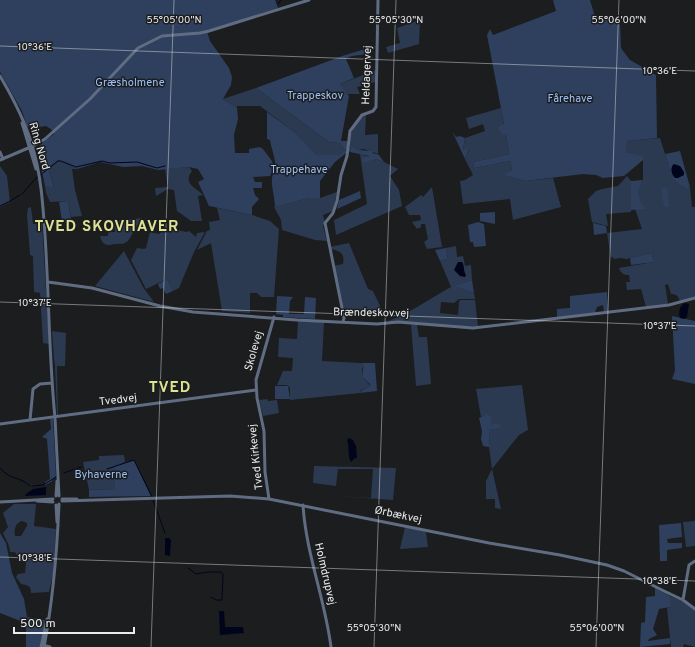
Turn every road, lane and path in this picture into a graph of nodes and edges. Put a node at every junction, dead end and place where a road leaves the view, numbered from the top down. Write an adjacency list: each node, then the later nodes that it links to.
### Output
1 (309, 0): 4 (street)
2 (378, 0): 11 (street, Heldagervej)
3 (0, 76): 4 (street, Ring Nord)
4 (31, 147): 6 (street); 7 (street, Ring Nord); 7 (street, Ring Nord)
5 (0, 152): 6 (street)
6 (1, 160)
7 (40, 182): 8 (street, Ring Nord)
8 (48, 282): 10 (street, Brændeskovvej); 12 (street, Ring Nord)
9 (695, 298): 11 (street, Brændeskovvej)
10 (274, 317): 11 (street, Brændeskovvej); 13 (street, Skolevej)
11 (343, 322)
12 (53, 383): 14 (street); 16 (street, Ring Nord)
13 (256, 390): 14 (street, Tvedvej); 17 (street, Tved Kirkevej)
14 (30, 420): 15 (street, Tvedvej)
15 (0, 424)
16 (58, 496): 18 (street); 20 (street)
17 (269, 499): 18 (street, Ørbækvej); 21 (street, Ørbækvej)
18 (62, 500): 20 (street)
19 (0, 502): 20 (street)
20 (56, 502): 25 (street)
21 (304, 505): 23 (street, Ørbækvej); 27 (street, Holmdrupvej)
22 (695, 561): 23 (street)
23 (683, 600): 24 (street, Ørbækvej)
24 (695, 609)
25 (43, 646): 26 (street)
26 (50, 647)
27 (331, 647)

